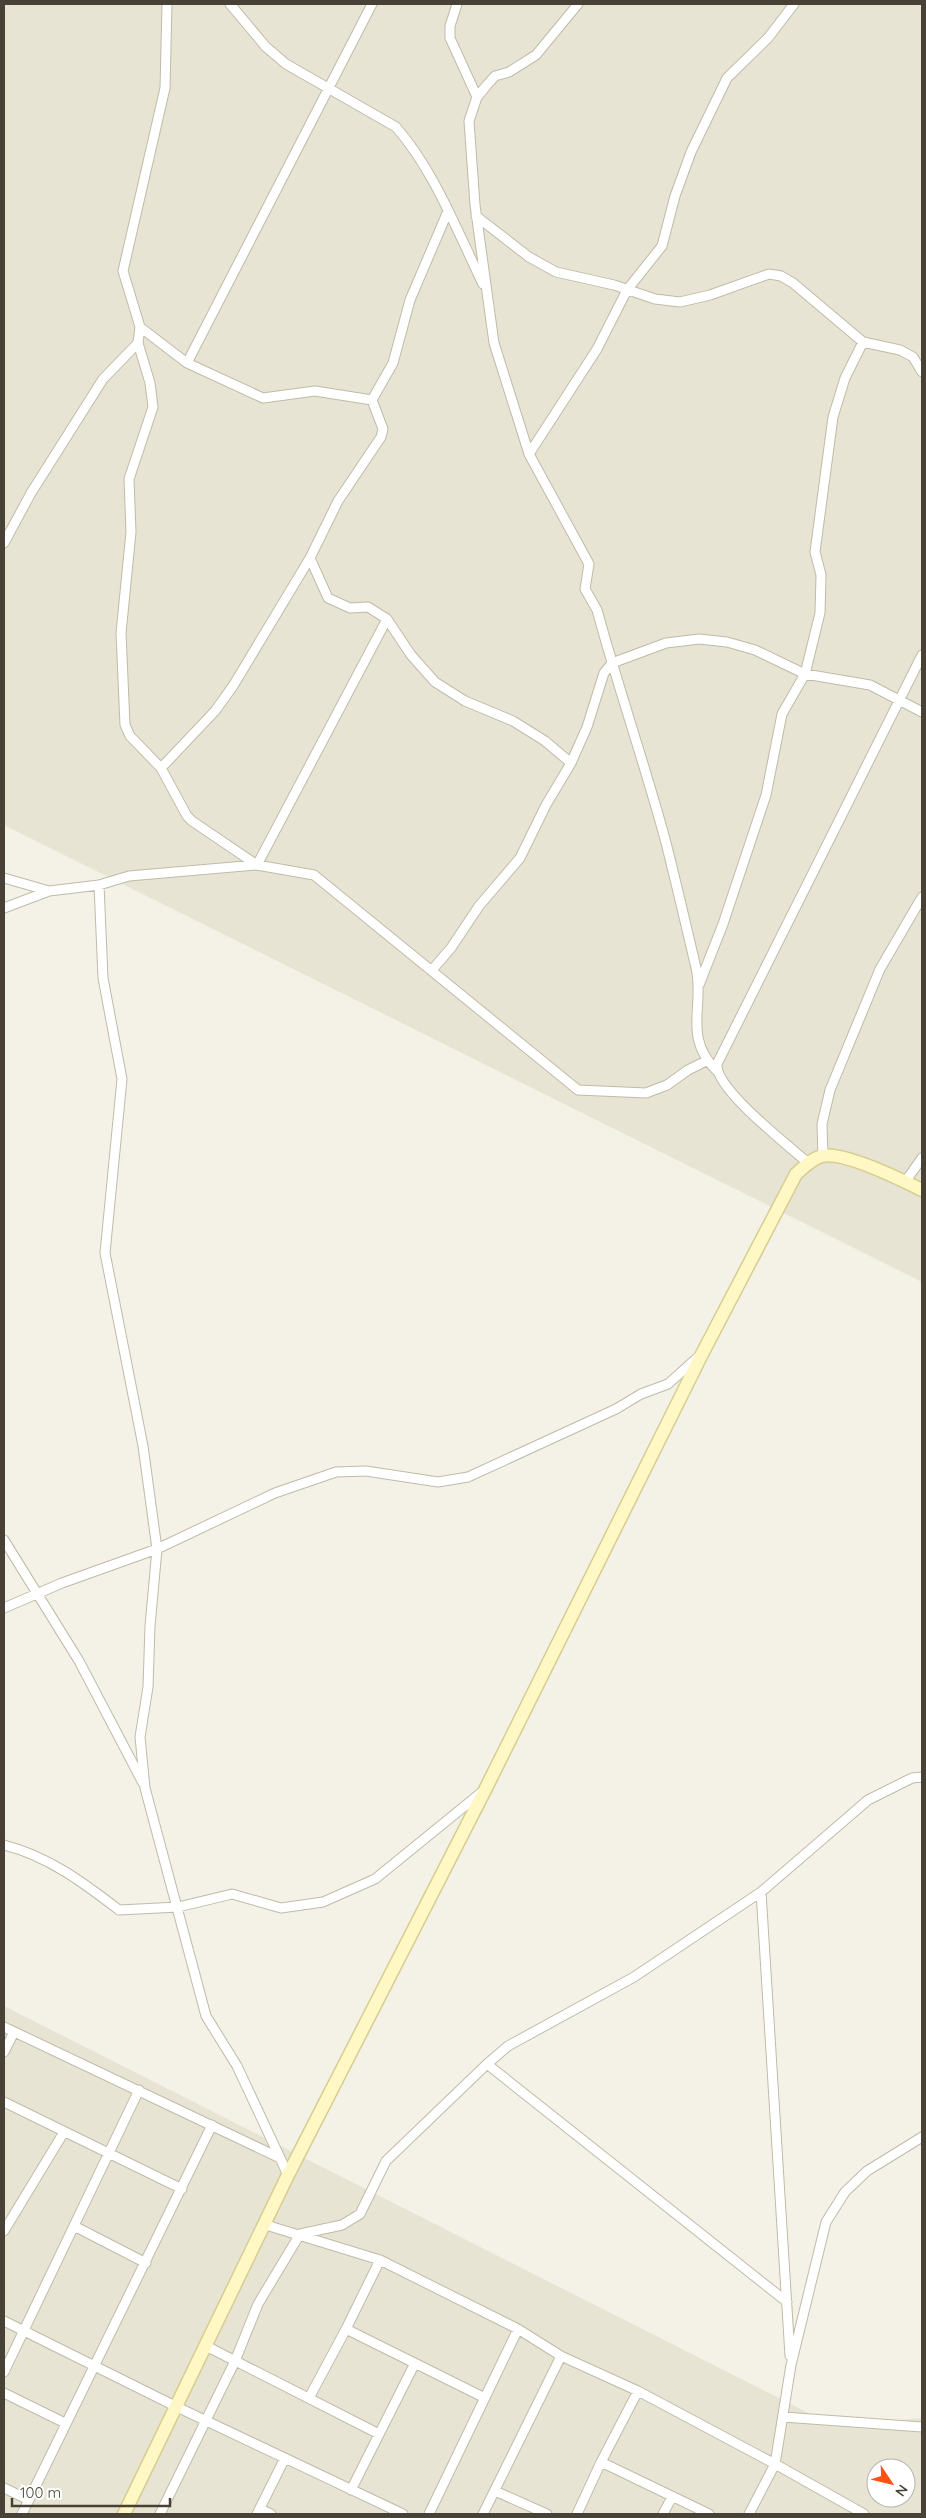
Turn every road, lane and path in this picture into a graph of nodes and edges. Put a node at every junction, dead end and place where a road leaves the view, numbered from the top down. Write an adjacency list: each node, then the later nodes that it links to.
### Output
1 (167, 4): 13 (street)
2 (230, 4): 7 (street)
3 (372, 4): 7 (street)
4 (457, 4): 8 (street)
5 (578, 4): 8 (street)
6 (794, 4): 11 (street)
7 (326, 88): 9 (street); 16 (street)
8 (477, 97): 10 (street)
9 (448, 211): 12 (street); 18 (street)
10 (476, 216): 11 (street); 12 (street)
11 (627, 290): 14 (street); 19 (street)
12 (487, 293): 19 (street)
13 (140, 327): 15 (street); 16 (street)
14 (863, 342): 17 (street); 25 (street)
15 (138, 343): 20 (street); 29 (street)
16 (187, 362): 18 (street)
17 (922, 372)
18 (372, 400): 21 (street)
19 (529, 454): 24 (street)
20 (4, 543)
21 (310, 558): 22 (street); 29 (street)
22 (387, 619): 28 (street); 30 (street)
23 (922, 656): 26 (street)
24 (612, 663): 25 (street); 28 (street); 37 (street)
25 (805, 674): 26 (street); 37 (street)
26 (900, 699): 27 (street); 39 (street)
27 (922, 712)
28 (572, 763): 36 (street)
29 (161, 768): 30 (street)
30 (257, 865): 32 (street); 36 (street)
31 (4, 878): 33 (street)
32 (99, 885): 33 (street); 47 (street)
33 (49, 891): 35 (street)
34 (922, 896): 40 (street)
35 (4, 908)
36 (432, 970): 38 (street)
37 (696, 991): 38 (street)
38 (706, 1061): 39 (street)
39 (717, 1071): 42 (street)
40 (823, 1156): 42 (street); 43 (street)
41 (922, 1158): 43 (street)
42 (808, 1163): 45 (street)
43 (905, 1182): 44 (street)
44 (922, 1190)
45 (702, 1354): 47 (street); 52 (street)
46 (4, 1540): 48 (street)
47 (157, 1549): 48 (street); 51 (street)
48 (35, 1593): 49 (street); 51 (street)
49 (4, 1608)
50 (922, 1777): 54 (street)
51 (145, 1788): 55 (street)
52 (484, 1790): 55 (street); 67 (street)
53 (4, 1845): 55 (street)
54 (761, 1892): 59 (street); 75 (street)
55 (178, 1907): 66 (street)
56 (4, 2027): 57 (street)
57 (14, 2032): 58 (street); 60 (street)
58 (4, 2052)
59 (487, 2064): 72 (street); 75 (street)
60 (139, 2090): 62 (street); 65 (street)
61 (4, 2102): 63 (street)
62 (212, 2125): 66 (street); 68 (street)
63 (64, 2132): 65 (street); 71 (street)
64 (922, 2137): 84 (street)
65 (110, 2154): 68 (street); 70 (street)
66 (280, 2158): 67 (street)
67 (288, 2175): 69 (street)
68 (182, 2189): 74 (street)
69 (266, 2225): 72 (street); 80 (street)
70 (74, 2226): 74 (street); 79 (street)
71 (4, 2231)
72 (300, 2234): 73 (street); 82 (street)
73 (380, 2260): 77 (street); 78 (street)
74 (146, 2263): 85 (street)
75 (787, 2302): 84 (street)
76 (4, 2321): 79 (street)
77 (346, 2329): 83 (street); 89 (street)
78 (518, 2329): 81 (street); 90 (street)
79 (24, 2331): 85 (street); 86 (street)
80 (206, 2346): 82 (street); 91 (street)
81 (561, 2356): 87 (street); 102 (street)
82 (235, 2361): 89 (street); 93 (street)
83 (414, 2365): 90 (street); 96 (street)
84 (791, 2365): 92 (street)
85 (93, 2366): 91 (street); 94 (street)
86 (4, 2372)
87 (638, 2391): 98 (street); 99 (street)
88 (4, 2393): 94 (street)
89 (309, 2398): 96 (street)
90 (485, 2398): 111 (street)
91 (177, 2407): 93 (street); 107 (street)
92 (783, 2418): 95 (street); 99 (street)
93 (205, 2419): 97 (street); 108 (street)
94 (65, 2423): 104 (street)
95 (922, 2428)
96 (379, 2434): 101 (street)
97 (286, 2458): 101 (street); 105 (street)
98 (600, 2462): 103 (street); 114 (street)
99 (775, 2464): 117 (street); 118 (street)
100 (4, 2488): 104 (street)
101 (351, 2490): 110 (street)
102 (495, 2491): 112 (street); 113 (street)
103 (672, 2497): 115 (street); 116 (street)
104 (30, 2500): 106 (street)
105 (258, 2511): 109 (street)
106 (22, 2514)
107 (124, 2514)
108 (160, 2514)
109 (271, 2514)
110 (403, 2514)
111 (429, 2514)
112 (484, 2514)
113 (547, 2514)
114 (577, 2514)
115 (663, 2514)
116 (709, 2514)
117 (749, 2514)
118 (864, 2514)

